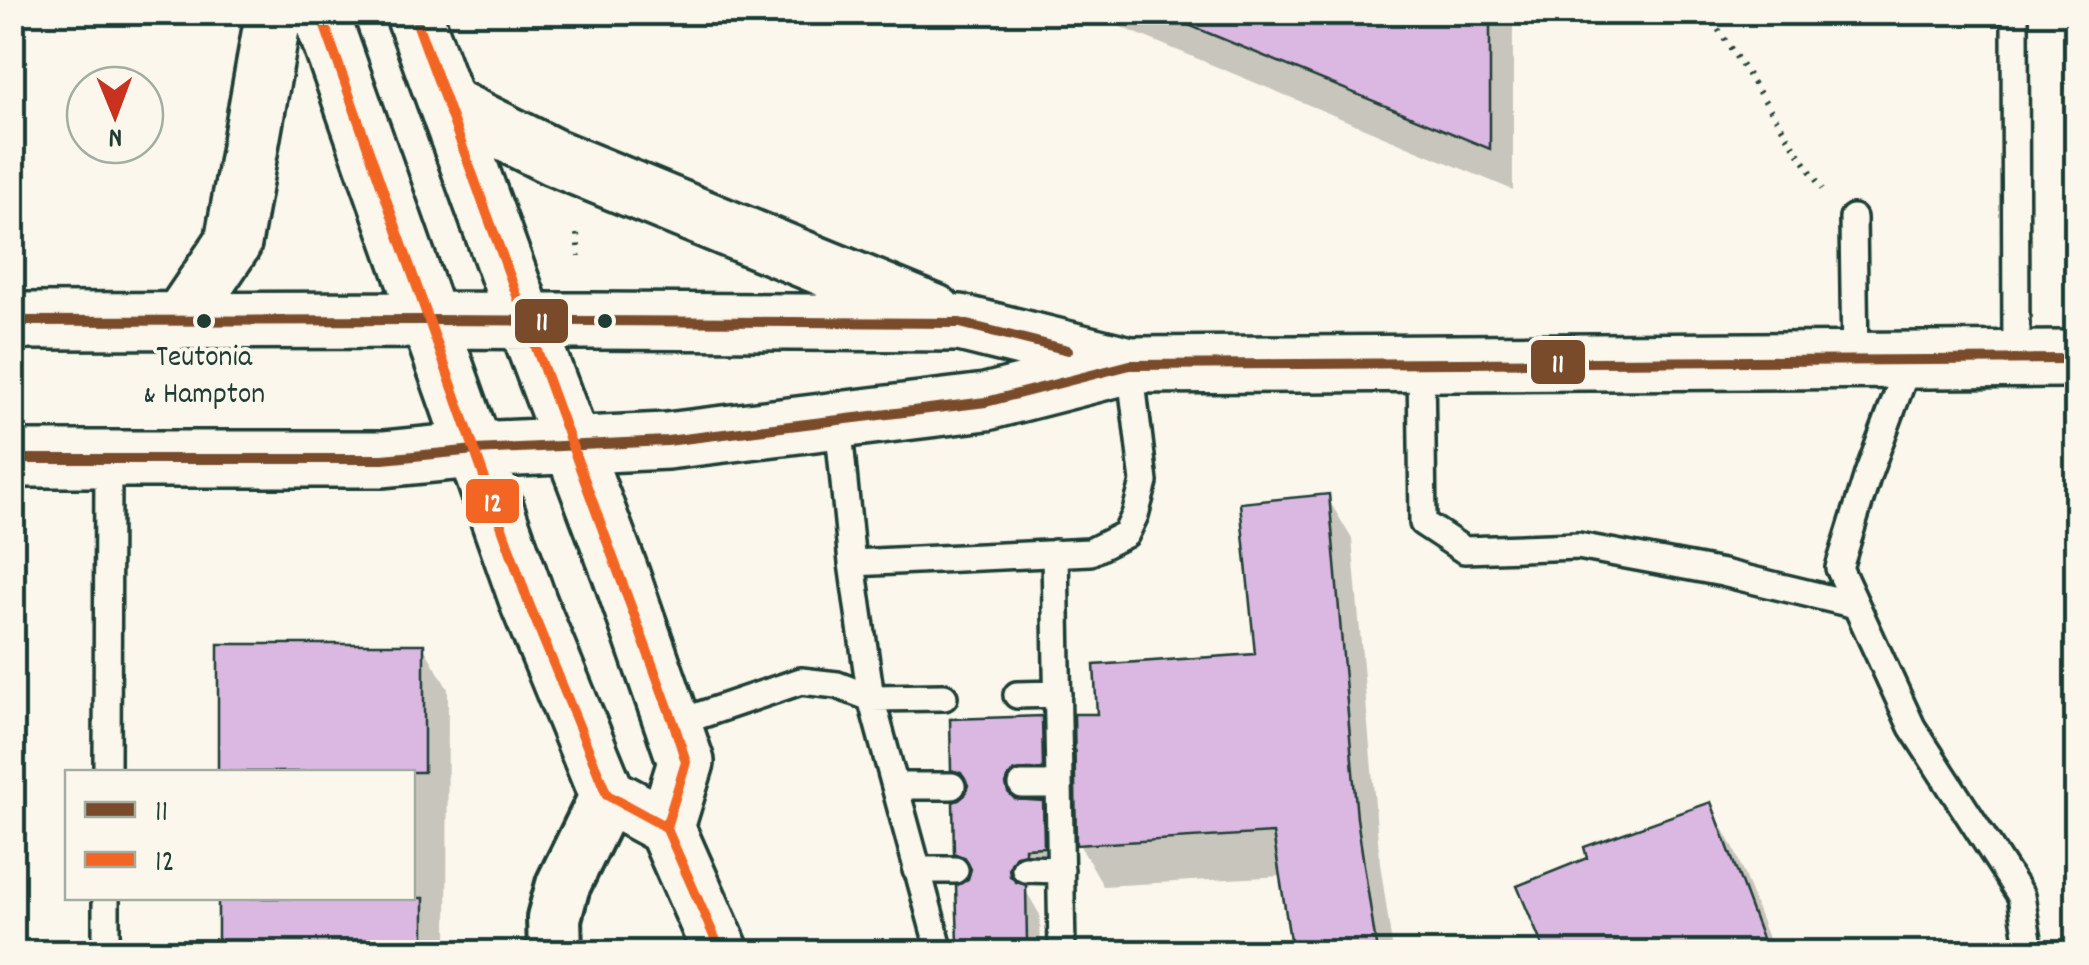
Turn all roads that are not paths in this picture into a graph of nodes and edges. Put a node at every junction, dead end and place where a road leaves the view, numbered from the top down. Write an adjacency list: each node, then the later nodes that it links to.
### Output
1 (274, 12): 10 (main road)
2 (320, 12): 7 (main road)
3 (414, 12): 5 (main road)
4 (2014, 12): 13 (lane)
5 (447, 104): 8 (main road); 11 (main road)
6 (1853, 227): 15 (lane)
7 (427, 320): 8 (main road); 10 (main road); 20 (main road)
8 (525, 320): 11 (main road); 19 (main road)
9 (12, 321): 10 (main road)
10 (180, 321)
11 (960, 324): 17 (main road)
12 (2076, 358): 13 (main road)
13 (2016, 359): 14 (main road)
14 (1910, 360): 15 (main road); 25 (lane)
15 (1855, 361): 16 (main road)
16 (1421, 364): 17 (main road); 25 (lane)
17 (1130, 365): 18 (main road); 23 (lane)
18 (838, 420): 19 (main road); 24 (lane)
19 (574, 446): 20 (main road); 30 (main road)
20 (475, 450): 21 (main road); 36 (main road)
21 (108, 459): 22 (main road); 31 (lane)
22 (12, 460)
23 (1056, 553): 24 (lane); 26 (lane)
24 (852, 563): 29 (lane)
25 (1856, 604): 48 (lane)
26 (1058, 694): 27 (lane); 32 (lane)
27 (1017, 695)
28 (944, 697): 29 (lane)
29 (871, 698): 30 (lane); 34 (lane)
30 (674, 724): 37 (main road)
31 (107, 770)
32 (1060, 784): 33 (lane); 41 (lane)
33 (1022, 785)
34 (895, 786): 35 (lane); 38 (lane)
35 (952, 786)
36 (606, 795): 37 (main road); 44 (street)
37 (666, 827): 45 (main road)
38 (916, 870): 39 (lane); 46 (lane)
39 (955, 870)
40 (1025, 870): 41 (lane)
41 (1061, 870): 47 (lane)
42 (106, 900): 43 (lane)
43 (106, 952)
44 (554, 952)
45 (721, 952)
46 (940, 952)
47 (1062, 952)
48 (2030, 952)

